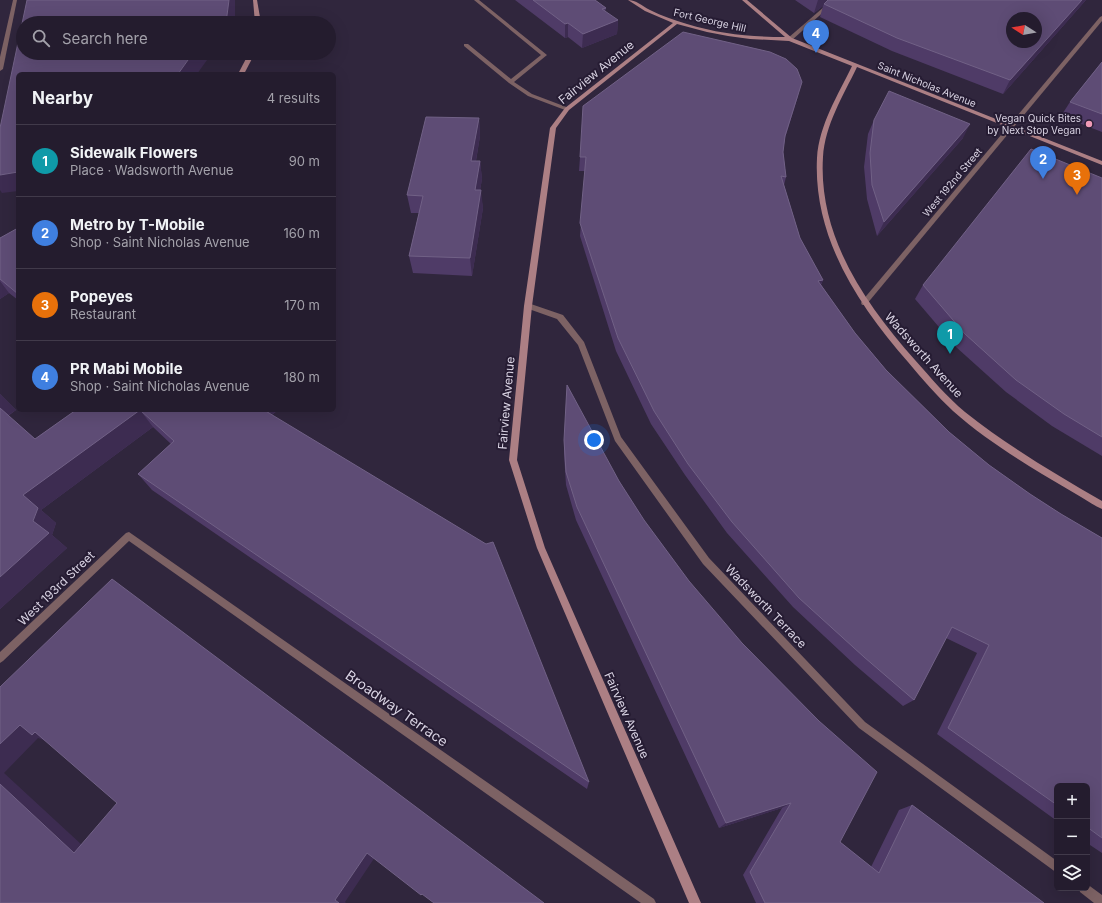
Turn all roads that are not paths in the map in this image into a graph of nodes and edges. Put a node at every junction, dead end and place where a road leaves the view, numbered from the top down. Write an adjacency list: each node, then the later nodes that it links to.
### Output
1 (15, 0): 14 (street)
2 (254, 0): 7 (street)
3 (476, 0): 16 (street)
4 (630, 0): 9 (street, Fort George Hill)
5 (744, 0): 10 (street)
6 (835, 0): 10 (street)
7 (257, 16)
8 (1102, 18): 18 (street, West 192nd Street)
9 (675, 24): 10 (street, Fort George Hill); 17 (street, Fairview Avenue)
10 (790, 39): 13 (street, Saint Nicholas Avenue)
11 (466, 45): 16 (street)
12 (248, 60): 15 (street)
13 (855, 66): 18 (street, Saint Nicholas Avenue); 20 (street, Wadsworth Avenue)
14 (0, 69)
15 (242, 72)
16 (511, 82): 17 (street)
17 (567, 109): 21 (street, Fairview Avenue)
18 (1012, 127): 19 (street, Saint Nicholas Avenue); 20 (street, West 192nd Street)
19 (1102, 163)
20 (864, 303): 22 (street, Wadsworth Avenue)
21 (528, 306): 25 (street, Wadsworth Terrace); 29 (street, Fairview Avenue)
22 (1102, 505)
23 (129, 536): 24 (street, West 193rd Street); 28 (street, Broadway Terrace)
24 (0, 658)
25 (1054, 866)
26 (1088, 891): 27 (street)
27 (1102, 902)
28 (650, 903)
29 (695, 903)

